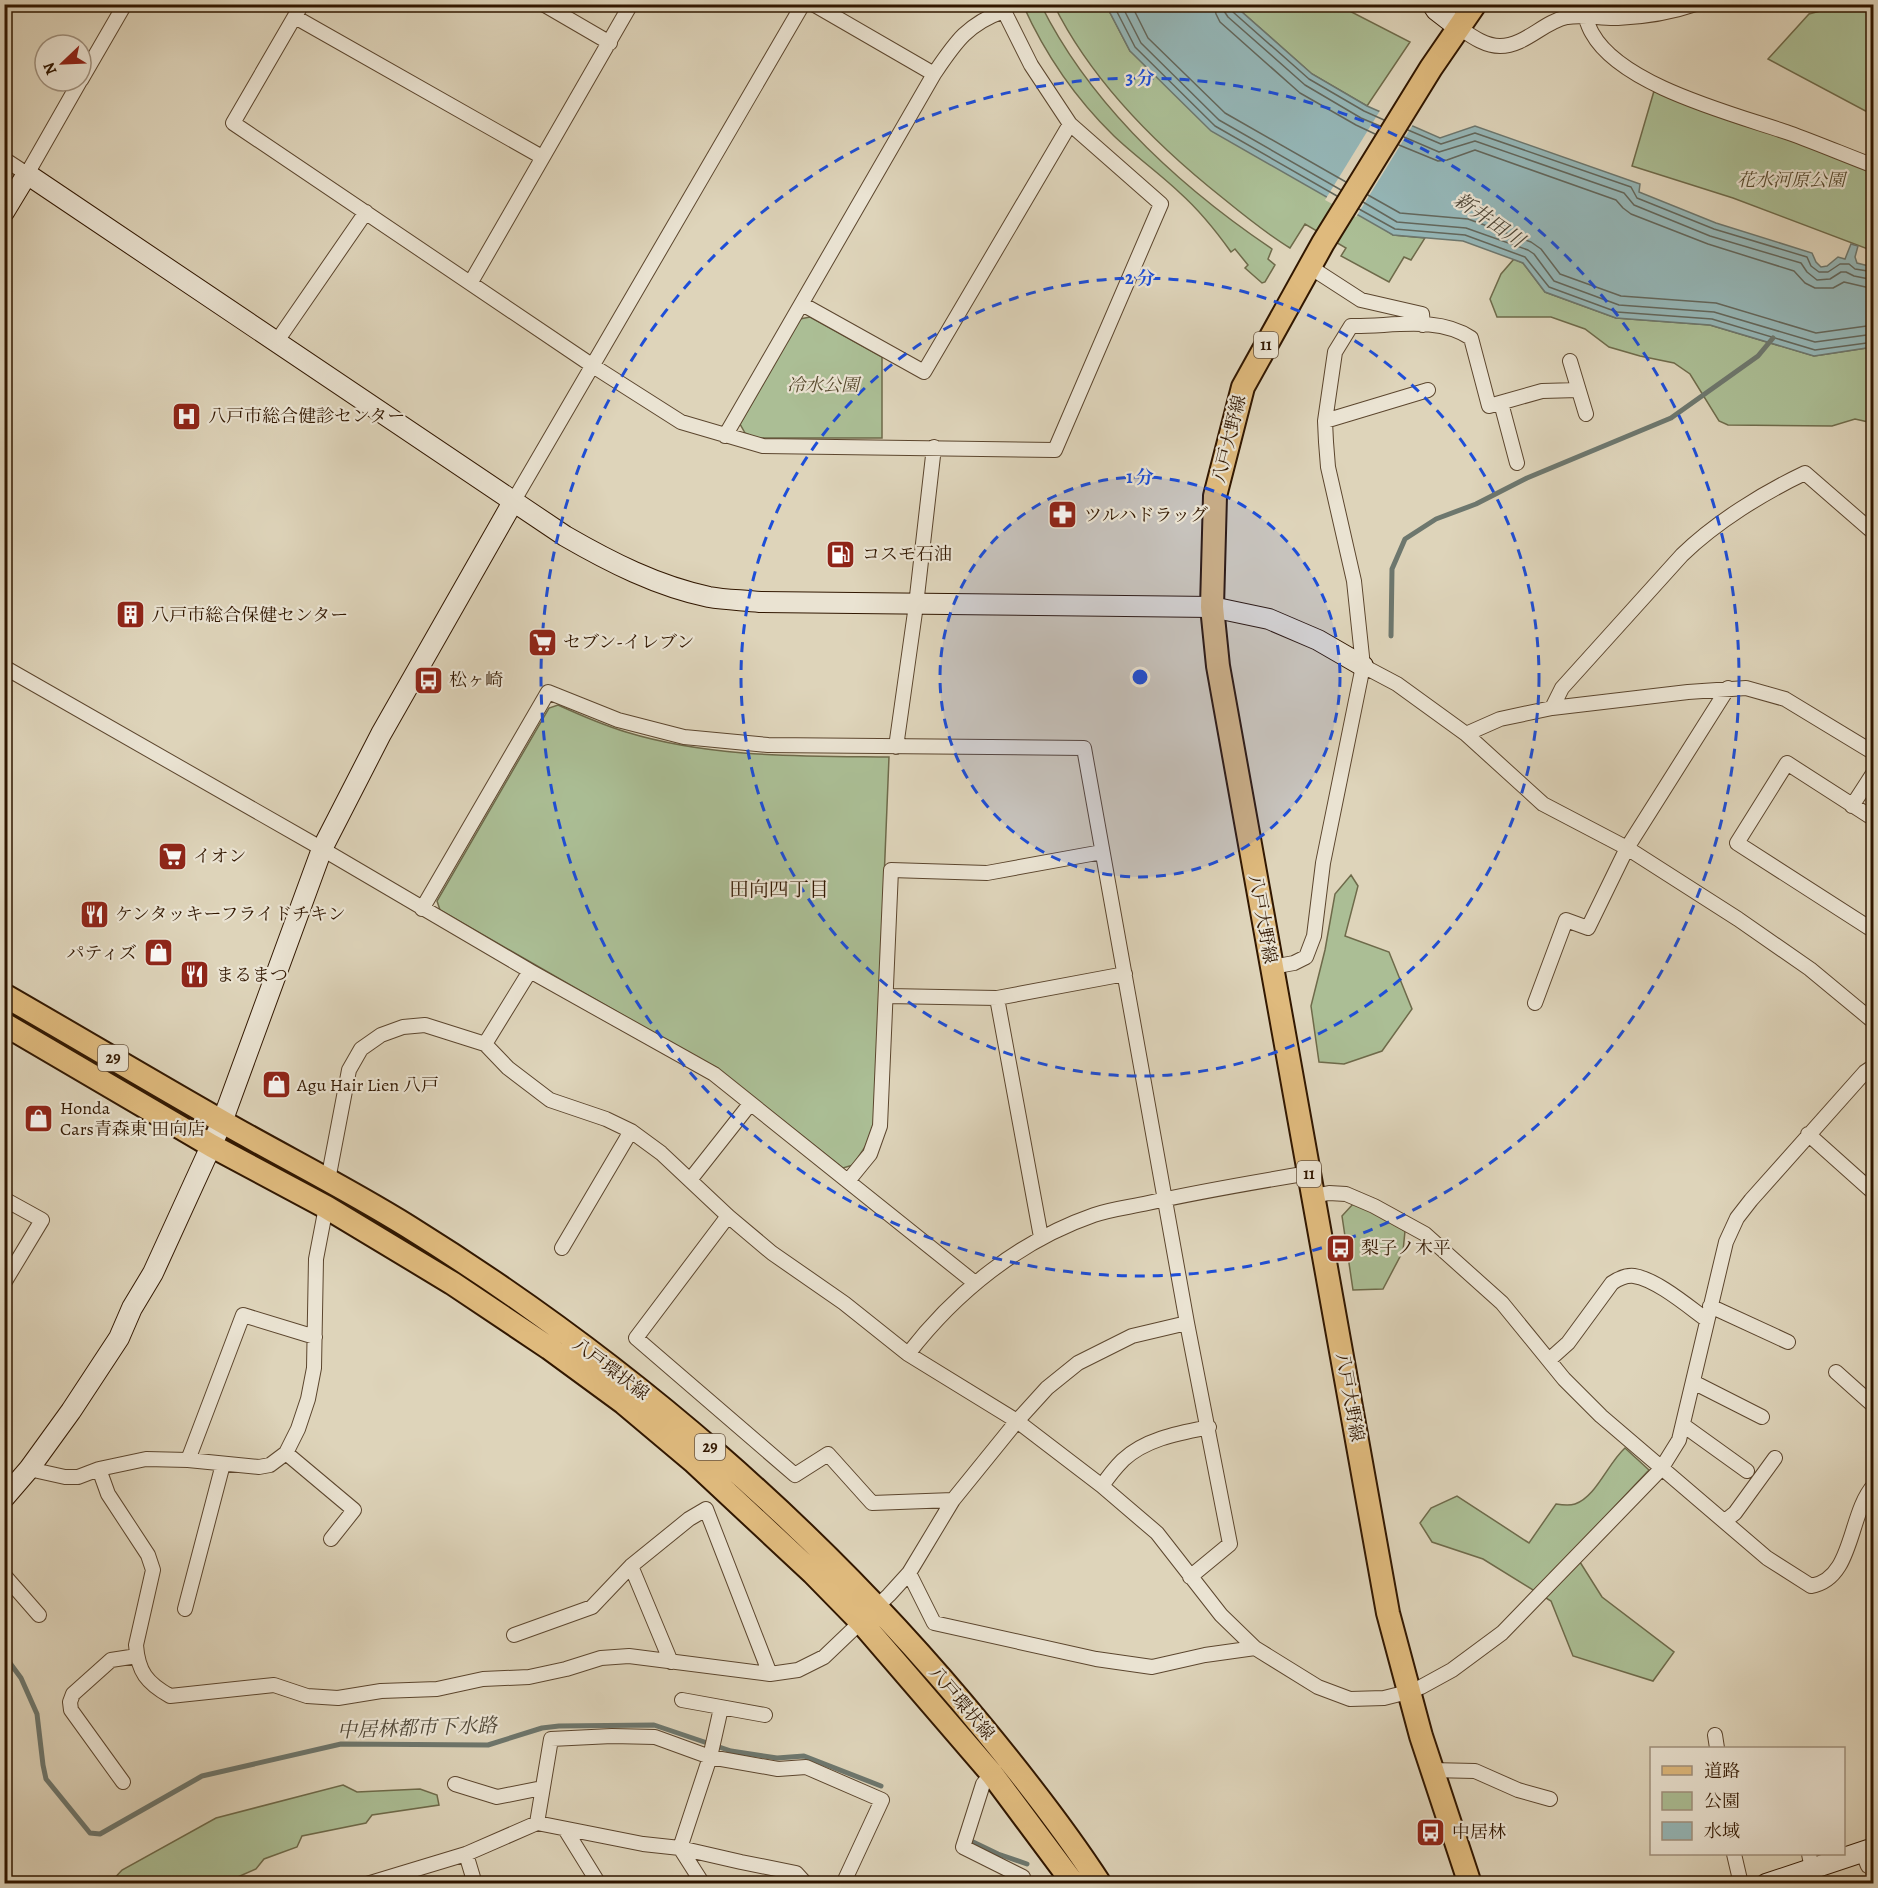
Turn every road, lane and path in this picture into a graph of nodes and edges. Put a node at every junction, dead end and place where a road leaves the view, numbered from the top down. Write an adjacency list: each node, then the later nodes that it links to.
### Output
1 (125, 4): 13 (street)
2 (543, 4): 12 (street)
3 (632, 4): 12 (street)
4 (803, 4): 29 (street)
5 (813, 4): 14 (street)
6 (1432, 4): 11 (street)
7 (1475, 4): 11 (main road, 八戸大野線 / 11)
8 (1696, 4): 10 (street)
9 (299, 11): 17 (street); 22 (street)
10 (1585, 16): 11 (street); 19 (street)
11 (1458, 27): 23 (main road, 八戸大野線 / 11)
12 (610, 43): 17 (street)
13 (93, 59)
14 (933, 74): 16 (street); 25 (street)
15 (74, 93): 20 (street)
16 (1070, 124): 25 (street); 36 (street)
17 (542, 158): 24 (street)
18 (4, 159): 20 (street)
19 (1874, 166)
20 (27, 174): 21 (street); 27 (street)
21 (4, 212)
22 (366, 212): 24 (street); 27 (street)
23 (1310, 267): 26 (street); 41 (main road, 八戸大野線 / 11)
24 (471, 282): 29 (street)
25 (802, 304): 35 (street)
26 (1423, 325): 32 (street); 34 (street)
27 (277, 341): 38 (street)
28 (1570, 361): 31 (street)
29 (593, 366): 35 (street); 38 (street)
30 (1428, 390): 34 (street)
31 (1578, 390): 32 (street); 33 (street)
32 (1501, 403): 37 (street)
33 (1586, 414)
34 (1325, 422): 42 (street)
35 (725, 436): 36 (street)
36 (934, 447): 40 (street)
37 (1517, 463)
38 (513, 502): 40 (street); 53 (street)
39 (1874, 533): 45 (street)
40 (916, 605): 41 (street); 47 (street)
41 (1212, 608): 42 (street); 57 (main road, 八戸大野線 / 11)
42 (1363, 666): 46 (street); 57 (street)
43 (4, 668): 53 (street)
44 (1728, 688): 45 (street); 48 (street); 52 (street)
45 (1552, 708): 46 (street)
46 (1466, 734): 52 (street)
47 (896, 747): 54 (street); 55 (street)
48 (1874, 753)
49 (1874, 772): 50 (street)
50 (1852, 806): 51 (street); 56 (street)
51 (1874, 819)
52 (1627, 848): 63 (street); 64 (street)
53 (322, 849): 55 (street); 69 (street)
54 (1102, 852): 59 (street); 61 (street)
55 (422, 909): 58 (street)
56 (1874, 930)
57 (1272, 967): 73 (main road, 八戸大野線 / 11)
58 (530, 971): 66 (street); 68 (street)
59 (1125, 974): 62 (street); 80 (street)
60 (4, 995): 69 (main road, 八戸環状線 / 29)
61 (887, 996): 62 (street); 76 (street)
62 (997, 998): 83 (street)
63 (1536, 1003)
64 (1874, 1022)
65 (4, 1024): 72 (main road, 八戸環状線 / 29)
66 (485, 1044): 70 (street); 74 (street)
67 (1874, 1066): 71 (street)
68 (750, 1104): 75 (street); 76 (street)
69 (222, 1122): 72 (street); 74 (main road, 八戸環状線 / 29)
70 (631, 1131): 75 (street); 84 (street)
71 (1808, 1134): 77 (street); 87 (street)
72 (212, 1146): 81 (main road, 八戸環状線 / 29); 105 (street)
73 (1309, 1173): 78 (main road, 八戸大野線 / 11); 80 (street)
74 (328, 1180): 121 (main road, 八戸環状線 / 29)
75 (690, 1180): 82 (street)
76 (848, 1181): 86 (street)
77 (1874, 1193)
78 (1314, 1196): 93 (street); 127 (main road, 八戸大野線 / 11)
79 (4, 1199): 85 (street)
80 (1167, 1199): 83 (street); 89 (street)
81 (326, 1207): 90 (street); 121 (main road, 八戸環状線 / 29)
82 (728, 1216): 92 (street); 112 (street)
83 (1041, 1237): 86 (street)
84 (562, 1248)
85 (4, 1283)
86 (975, 1283): 92 (street)
87 (1710, 1306): 88 (street); 91 (street)
88 (1707, 1320): 93 (street); 95 (street)
89 (1187, 1323): 98 (street); 100 (street)
90 (315, 1337): 101 (street); 103 (street)
91 (1788, 1342)
92 (908, 1354): 98 (street)
93 (1549, 1360): 107 (street)
94 (1836, 1372): 96 (street)
95 (1694, 1382): 97 (street); 99 (street)
96 (1874, 1406)
97 (1762, 1417)
98 (1017, 1421): 110 (street); 112 (street)
99 (1683, 1425): 107 (street); 108 (street)
100 (1209, 1427): 110 (street); 118 (street)
101 (286, 1454): 104 (street); 114 (street)
102 (1775, 1458): 113 (street)
103 (188, 1460): 104 (street); 106 (street)
104 (223, 1464): 119 (street)
105 (29, 1469): 106 (street); 111 (street)
106 (99, 1469): 124 (street)
107 (1661, 1469): 113 (street); 127 (street)
108 (1747, 1471)
109 (1874, 1485): 113 (street)
110 (1102, 1486): 118 (street)
111 (4, 1498)
112 (953, 1500): 116 (street)
113 (1725, 1521)
114 (331, 1539)
115 (631, 1566): 122 (street); 125 (street); 126 (street)
116 (909, 1573): 121 (street); 123 (street)
117 (4, 1575): 120 (street)
118 (1190, 1577): 123 (street)
119 (185, 1609)
120 (39, 1615)
121 (870, 1615): 126 (street); 133 (main road, 八戸環状線 / 29); 153 (main road, 八戸環状線 / 29)
122 (514, 1635)
123 (1255, 1648): 127 (street)
124 (137, 1656): 125 (street); 134 (street)
125 (671, 1662): 126 (street)
126 (770, 1674)
127 (1408, 1692): 132 (main road, 八戸大野線 / 11)
128 (682, 1700): 129 (street)
129 (721, 1708): 130 (street); 131 (street)
130 (765, 1714)
131 (710, 1756): 136 (street); 140 (street); 150 (street)
132 (1431, 1770): 137 (street); 154 (main road, 八戸大野線 / 11)
133 (992, 1774): 151 (street); 152 (main road, 八戸環状線 / 29)
134 (123, 1782)
135 (455, 1784): 136 (street)
136 (542, 1788): 138 (street)
137 (1550, 1799)
138 (537, 1823): 139 (street); 141 (street)
139 (565, 1828): 140 (street); 147 (street)
140 (680, 1848): 148 (street); 149 (street)
141 (465, 1854): 145 (street); 146 (street)
142 (1734, 1855): 155 (street)
143 (1870, 1856): 144 (street)
144 (1803, 1870): 156 (street)
145 (367, 1884)
146 (475, 1884)
147 (599, 1884)
148 (703, 1884)
149 (806, 1884)
150 (843, 1884)
151 (1019, 1884)
152 (1074, 1884)
153 (1100, 1884)
154 (1470, 1884)
155 (1741, 1884)
156 (1766, 1884)

